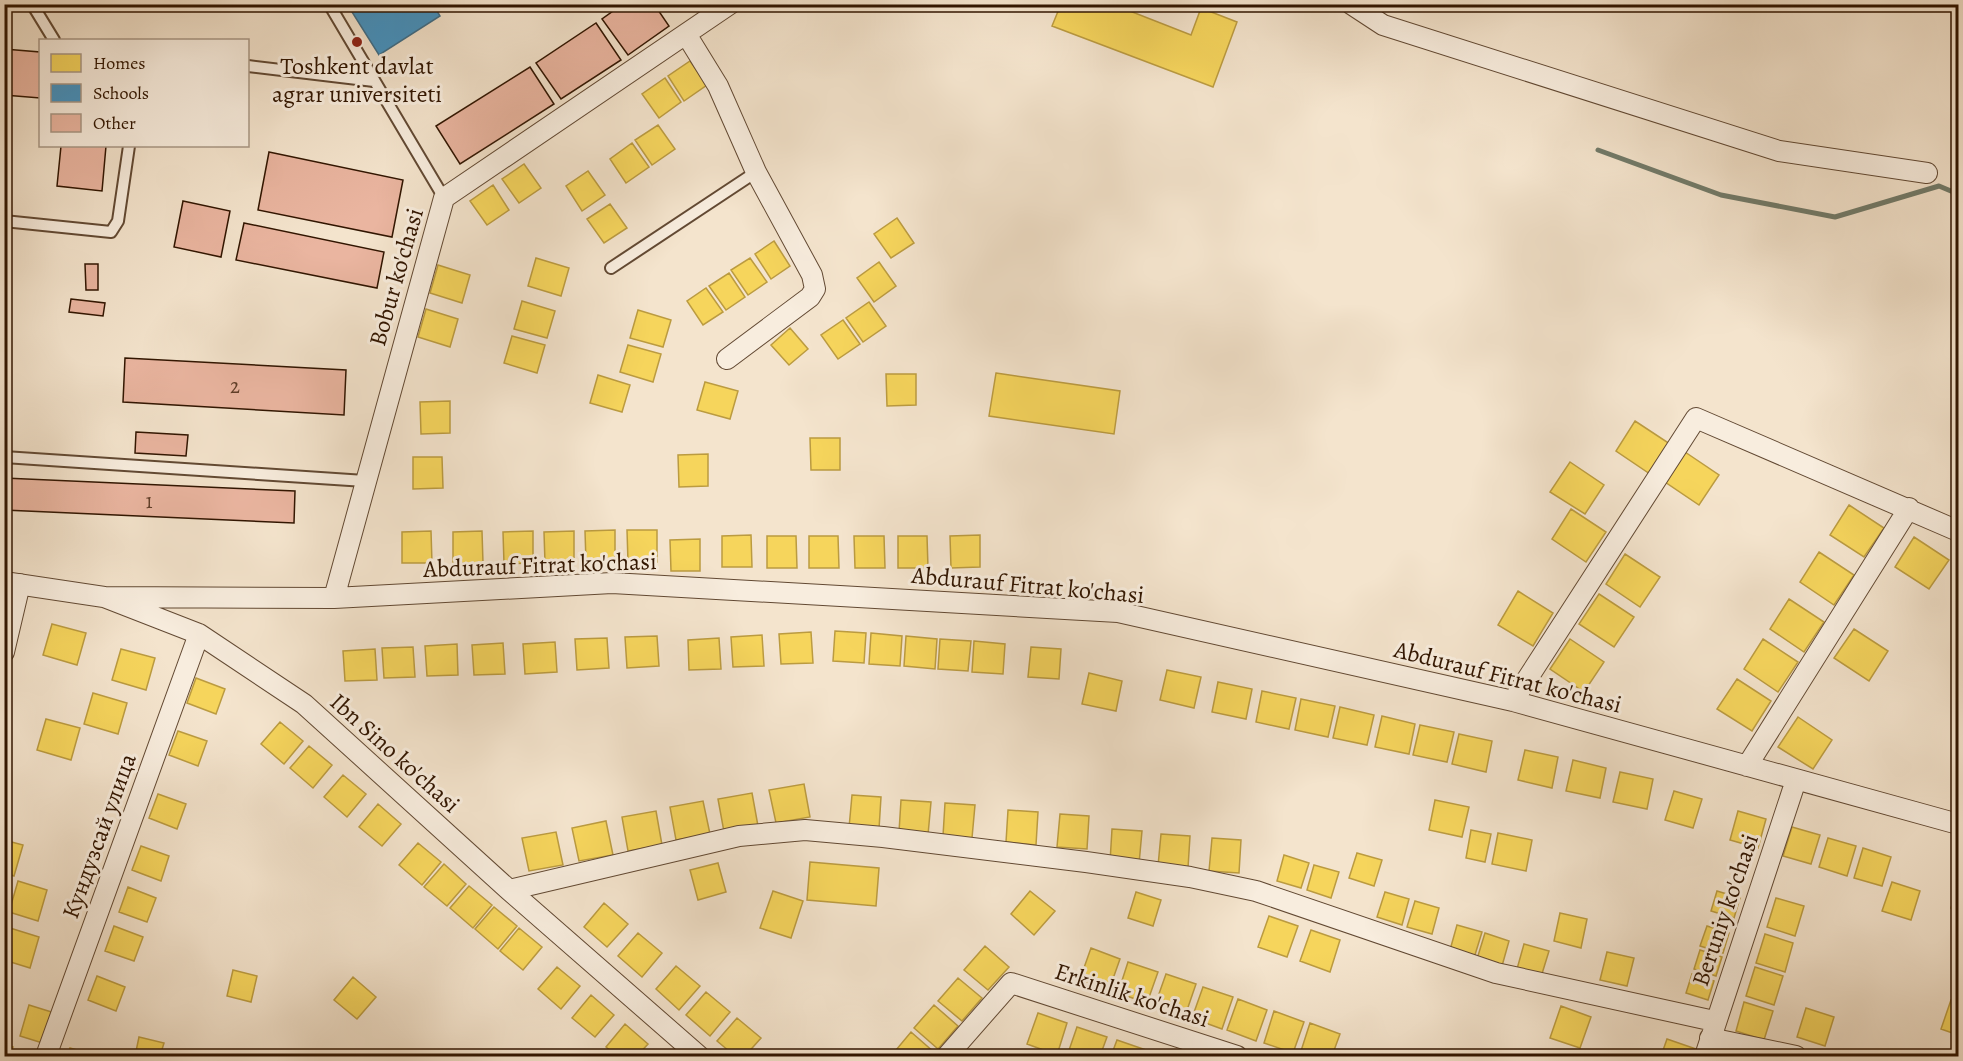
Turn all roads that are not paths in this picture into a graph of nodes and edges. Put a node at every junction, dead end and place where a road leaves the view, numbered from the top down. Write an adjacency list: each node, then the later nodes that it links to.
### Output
1 (32, 4): 6 (lane)
2 (328, 4): 8 (lane)
3 (730, 4): 5 (street, Bobur ko'chasi)
4 (1351, 4): 11 (street)
5 (686, 34): 10 (street); 12 (street, Bobur ko'chasi)
6 (53, 39)
7 (249, 66): 8 (lane)
8 (374, 81): 12 (lane)
9 (129, 147): 13 (lane)
10 (756, 172): 14 (lane); 15 (street)
11 (1927, 173)
12 (444, 198): 17 (street, Bobur ko'chasi)
13 (4, 220)
14 (611, 268)
15 (727, 358)
16 (4, 457): 17 (lane)
17 (365, 482): 22 (street, Bobur ko'chasi)
18 (1909, 508): 19 (street); 25 (street); 26 (street)
19 (1959, 531)
20 (12, 583): 21 (street, Ibn Sino ko'chasi); 24 (street)
21 (104, 597): 22 (street, Abdurauf Fitrat ko'chasi); 23 (street, Ibn Sino ko'chasi)
22 (334, 598): 25 (street, Abdurauf Fitrat ko'chasi)
23 (199, 634): 29 (street, Ibn Sino ko'chasi); 31 (street, Кундузсай улица)
24 (4, 651)
25 (1514, 701): 26 (street, Abdurauf Fitrat ko'chasi)
26 (1747, 766): 27 (street, Abdurauf Fitrat ko'chasi)
27 (1796, 780): 28 (street, Abdurauf Fitrat ko'chasi); 30 (street, Beruniy ko'chasi)
28 (1959, 824)
29 (509, 890): 30 (street); 32 (street, Ibn Sino ko'chasi)
30 (1710, 1038): 35 (street)
31 (46, 1056)
32 (699, 1056)
33 (947, 1056): 34 (street, Erkinlik ko'chasi)
34 (1237, 1056)
35 (1796, 1056)

